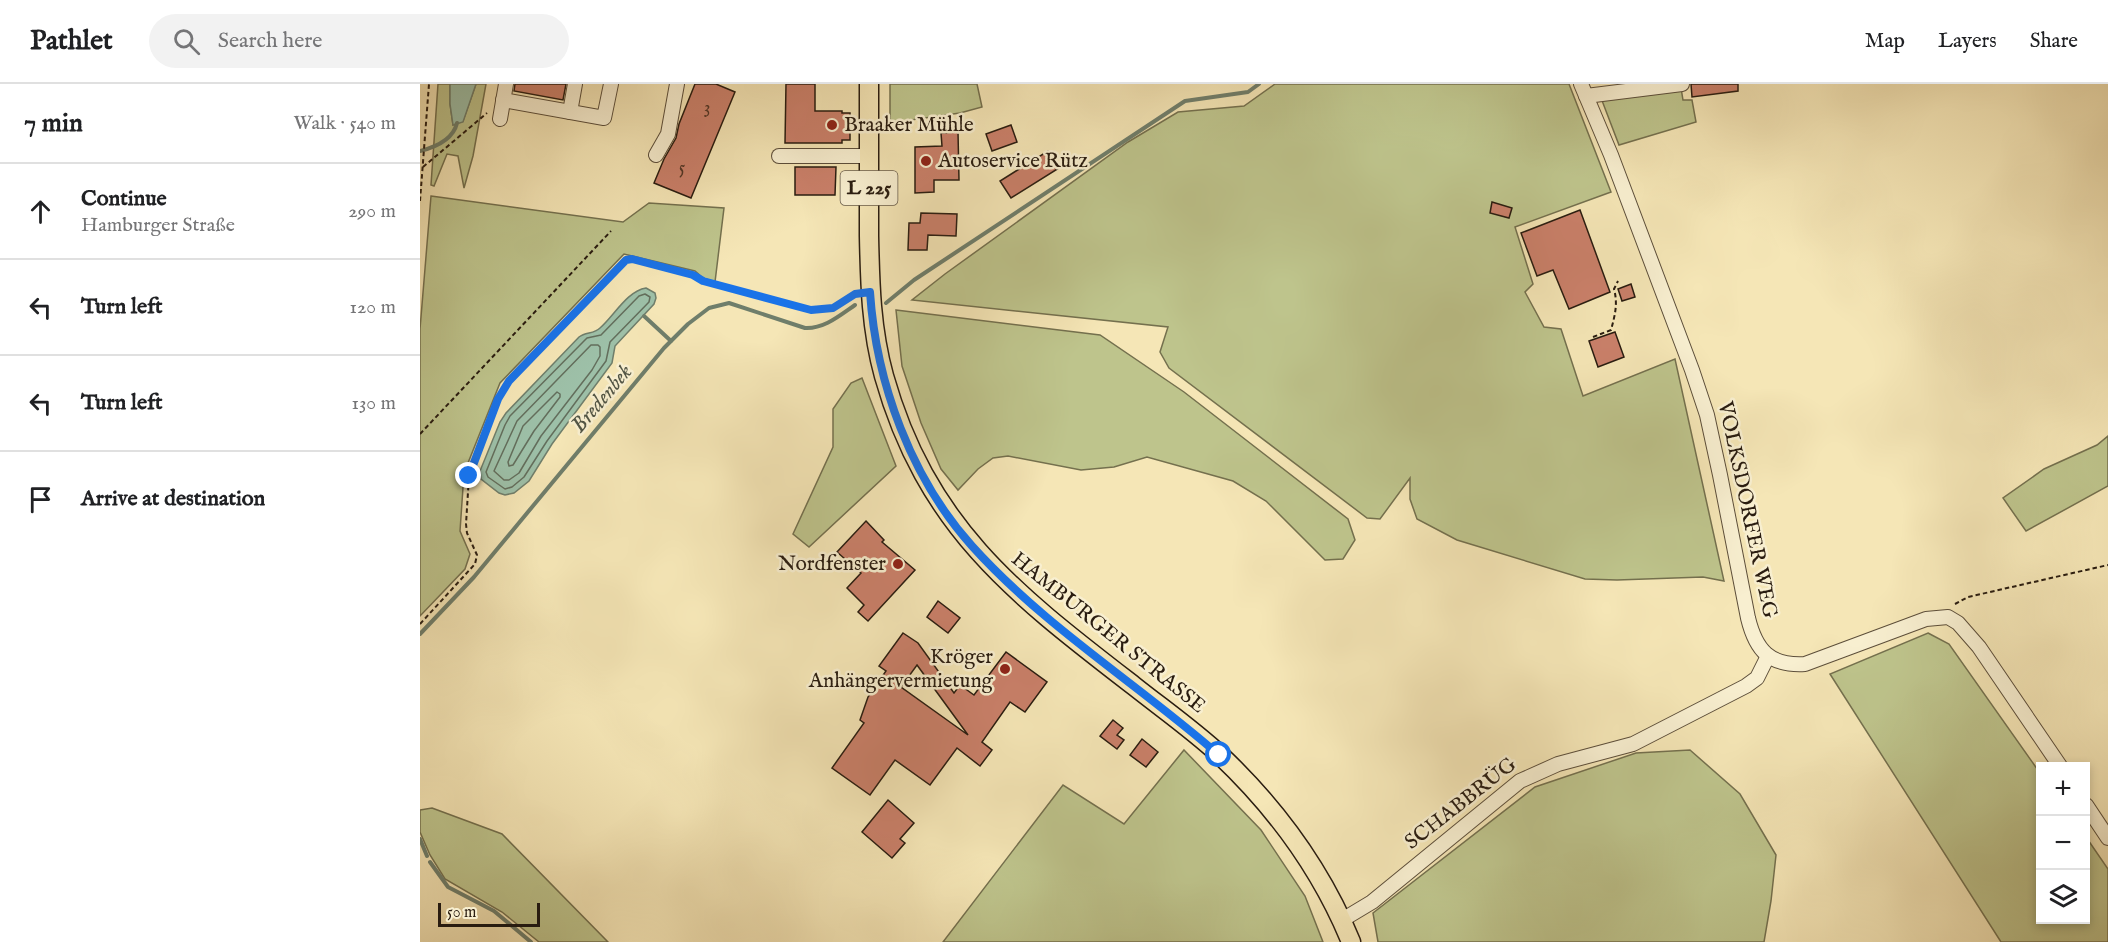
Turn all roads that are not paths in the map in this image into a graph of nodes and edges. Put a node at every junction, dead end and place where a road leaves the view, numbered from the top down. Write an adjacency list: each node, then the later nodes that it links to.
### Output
1 (506, 84): 8 (street)
2 (575, 84): 9 (street)
3 (610, 84): 9 (street)
4 (677, 84): 11 (street)
5 (869, 84): 13 (main road, HAMBURGER STRASSE / L 225)
6 (1682, 84): 7 (street)
7 (1583, 90): 14 (street, VOLKSDORFER WEG)
8 (503, 100): 9 (street); 10 (street)
9 (570, 112)
10 (500, 119)
11 (656, 155)
12 (779, 156): 13 (street)
13 (869, 156): 18 (main road, HAMBURGER STRASSE / L 225)
14 (1768, 656): 15 (street); 18 (street, SCHABBRÜG)
15 (2057, 762)
16 (2090, 812): 17 (street)
17 (2108, 838)
18 (1342, 920): 19 (main road, HAMBURGER STRASSE / L 225)
19 (1351, 942)

